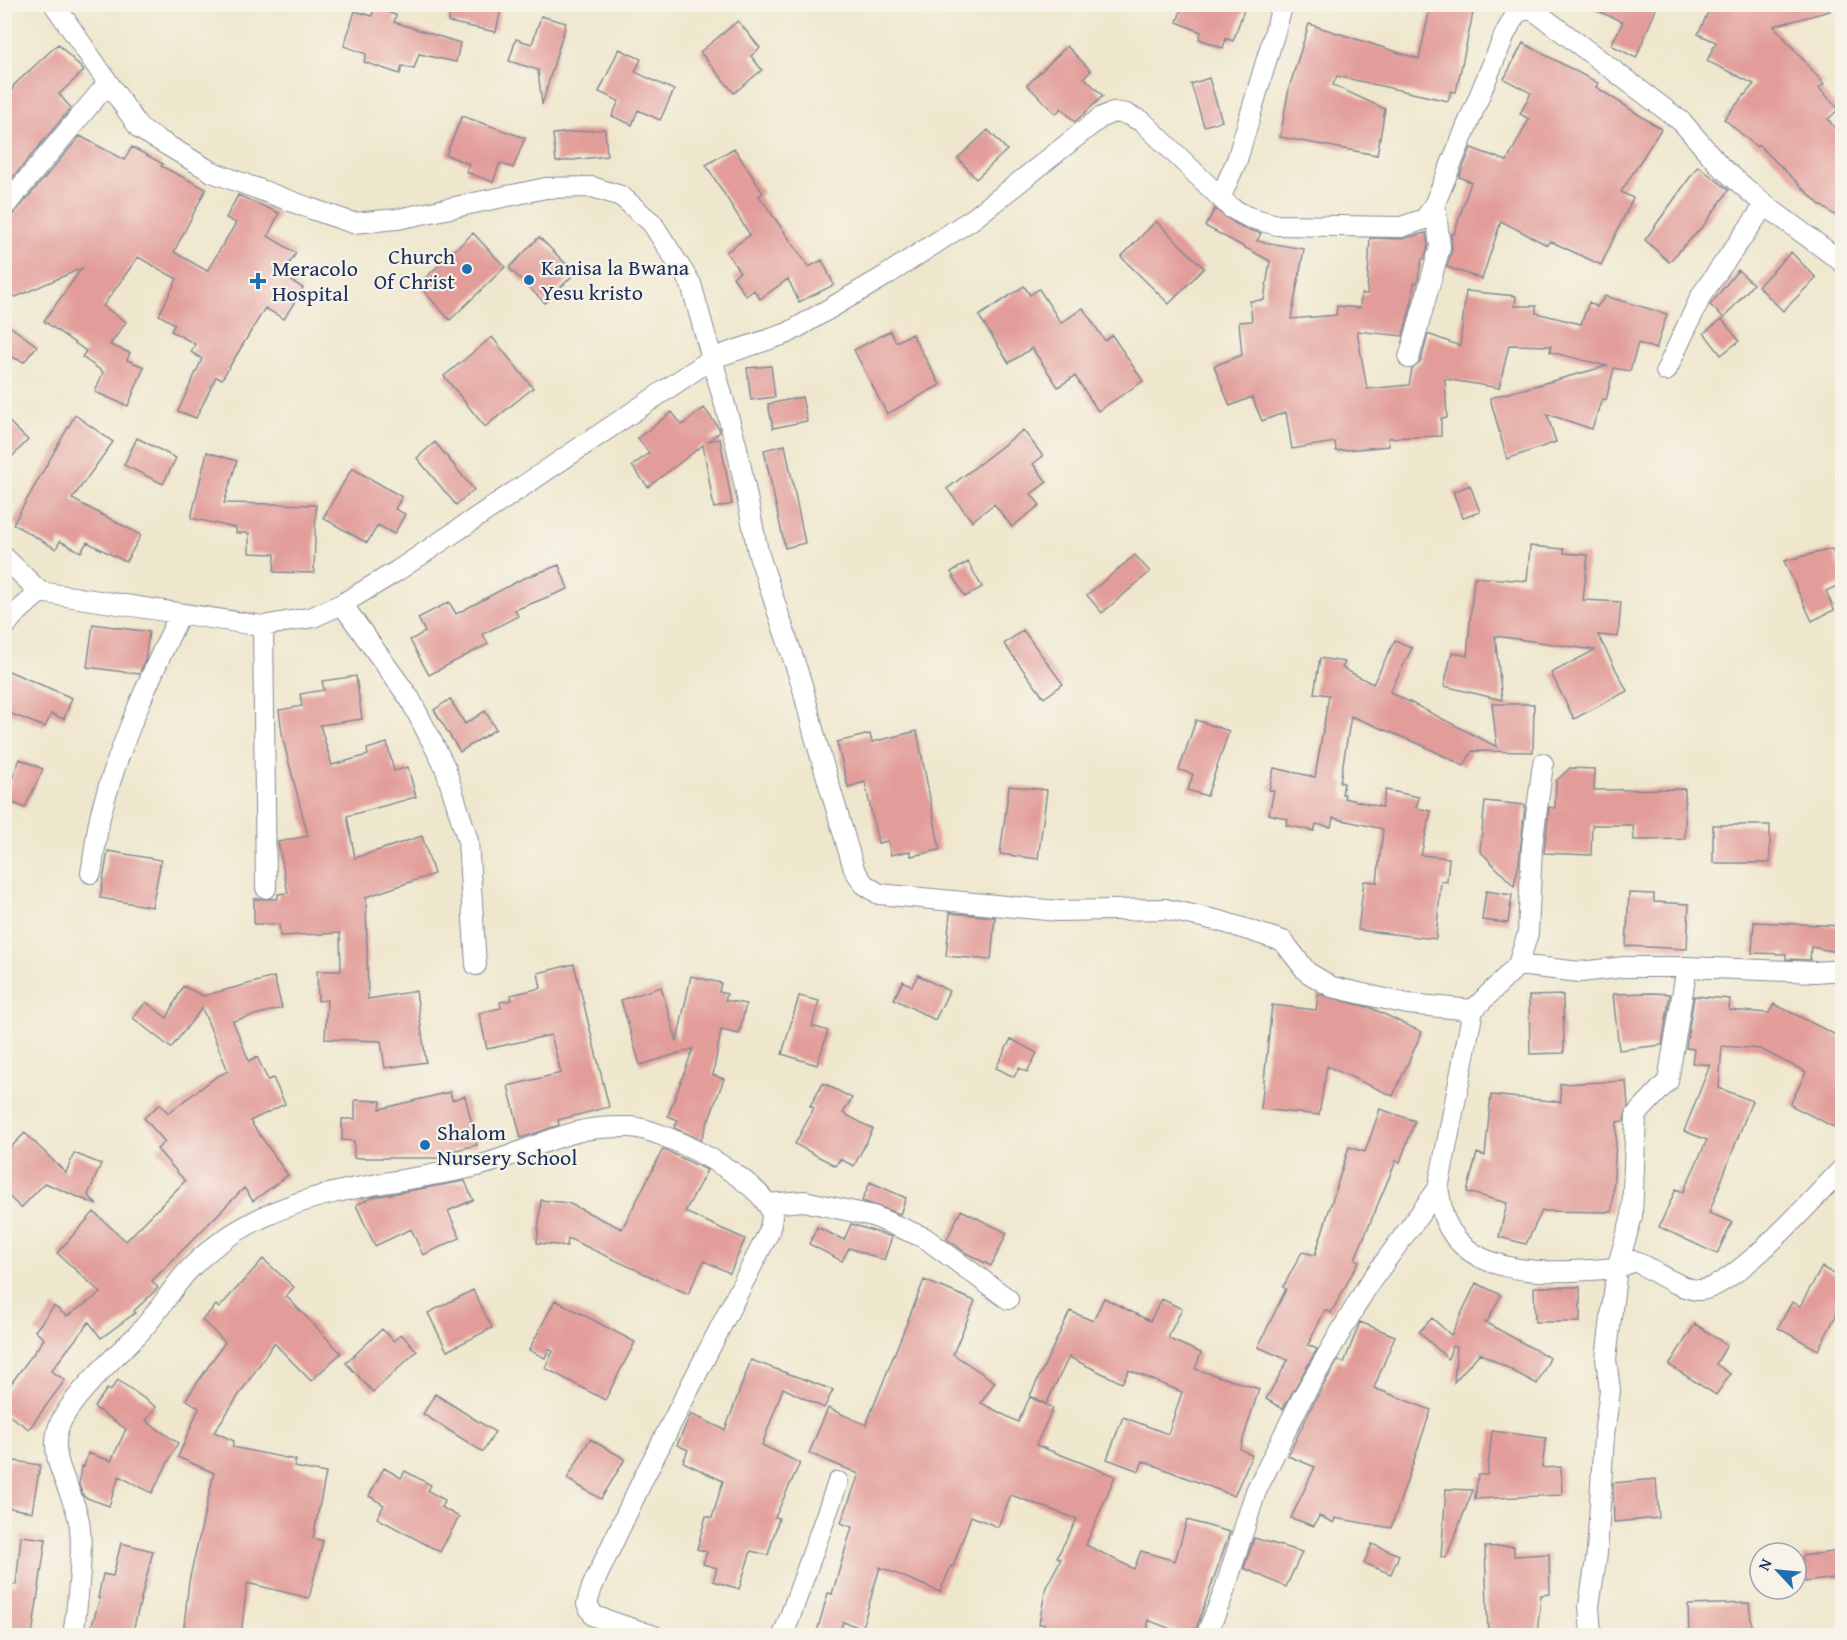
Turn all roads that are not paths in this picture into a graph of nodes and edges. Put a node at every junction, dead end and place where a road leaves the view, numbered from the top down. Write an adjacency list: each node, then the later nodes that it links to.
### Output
1 (54, 4): 3 (street)
2 (1282, 4): 4 (street)
3 (108, 83): 7 (street); 9 (street)
4 (1221, 196): 5 (street); 9 (street)
5 (1435, 203): 6 (street); 10 (street)
6 (1765, 205): 8 (street); 11 (street)
7 (4, 207)
8 (1842, 262)
9 (713, 358): 14 (street); 25 (street)
10 (1409, 358)
11 (1666, 371)
12 (4, 557): 13 (street)
13 (40, 592): 15 (street); 17 (street)
14 (342, 604): 16 (street); 21 (street)
15 (180, 614): 16 (street); 19 (street)
16 (263, 626): 20 (street)
17 (4, 628)
18 (1543, 765): 22 (street)
19 (91, 873)
20 (266, 888)
21 (476, 965)
22 (1518, 965): 23 (street); 25 (street)
23 (1687, 967): 24 (street); 29 (street)
24 (1842, 970)
25 (1473, 1010): 27 (street)
26 (1842, 1169): 29 (street)
27 (1438, 1188): 29 (street); 35 (street)
28 (767, 1204): 30 (street); 32 (street); 33 (street)
29 (1617, 1268): 36 (street)
30 (1008, 1299)
31 (838, 1482): 34 (street)
32 (74, 1635)
33 (654, 1635)
34 (783, 1635)
35 (1206, 1635)
36 (1591, 1635)

